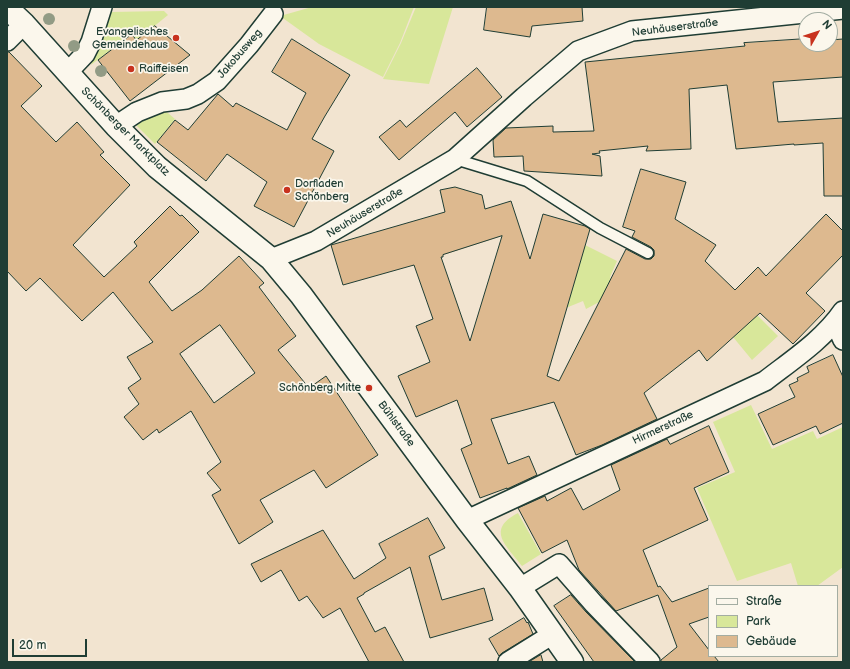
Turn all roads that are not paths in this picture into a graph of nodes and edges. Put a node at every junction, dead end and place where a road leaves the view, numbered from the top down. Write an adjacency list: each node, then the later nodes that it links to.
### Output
1 (102, 7): 6 (street)
2 (843, 9): 8 (street, Neuhäuserstraße)
3 (13, 12): 5 (street); 6 (street, Schönberger Marktplatz)
4 (273, 14): 7 (street, Jakobusweg)
5 (7, 41)
6 (67, 72): 7 (street, Schönberger Marktplatz)
7 (116, 126): 10 (street, Schönberger Marktplatz)
8 (455, 159): 9 (lane); 10 (street, Neuhäuserstraße)
9 (648, 253)
10 (271, 259): 13 (street, Bühlstraße)
11 (839, 317): 12 (street); 13 (street, Hirmerstraße)
12 (843, 340)
13 (467, 520): 14 (street, Bühlstraße)
14 (520, 588): 15 (street, Bühlstraße); 18 (street)
15 (553, 634): 16 (street); 17 (street, Bühlstraße)
16 (508, 662)
17 (572, 662)
18 (650, 662)

